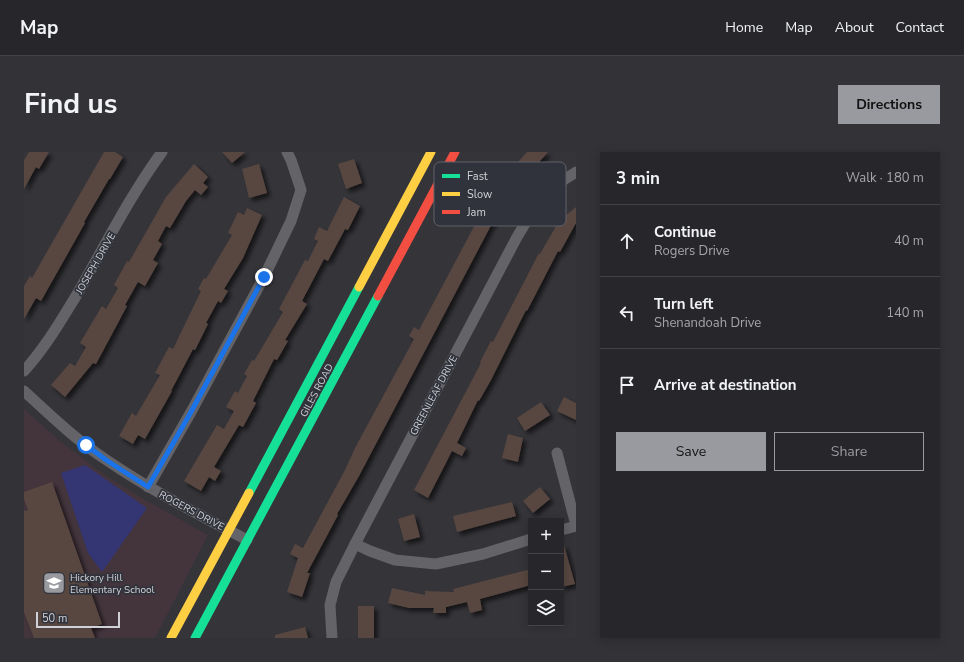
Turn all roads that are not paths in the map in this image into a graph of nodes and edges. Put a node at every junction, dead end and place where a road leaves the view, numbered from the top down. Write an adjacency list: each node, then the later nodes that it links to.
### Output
1 (162, 152): 10 (street, JOSEPH DRIVE)
2 (287, 152): 13 (street)
3 (431, 152): 16 (main road, GILES ROAD)
4 (455, 152): 5 (main road, GILES ROAD)
5 (450, 162)
6 (576, 172): 7 (street, GREENLEAF DRIVE)
7 (566, 178)
8 (434, 191): 17 (main road, GILES ROAD)
9 (523, 226): 19 (street, GREENLEAF DRIVE)
10 (24, 371)
11 (24, 391): 13 (street, ROGERS DRIVE)
12 (557, 453): 14 (street)
13 (148, 487): 16 (street, ROGERS DRIVE)
14 (576, 525): 15 (street)
15 (564, 529)
16 (229, 530): 17 (street, ROGERS DRIVE); 20 (main road, GILES ROAD)
17 (247, 540): 21 (main road, GILES ROAD)
18 (528, 540): 19 (street)
19 (355, 544): 22 (street, GREENLEAF DRIVE)
20 (171, 638)
21 (195, 638)
22 (332, 638)

